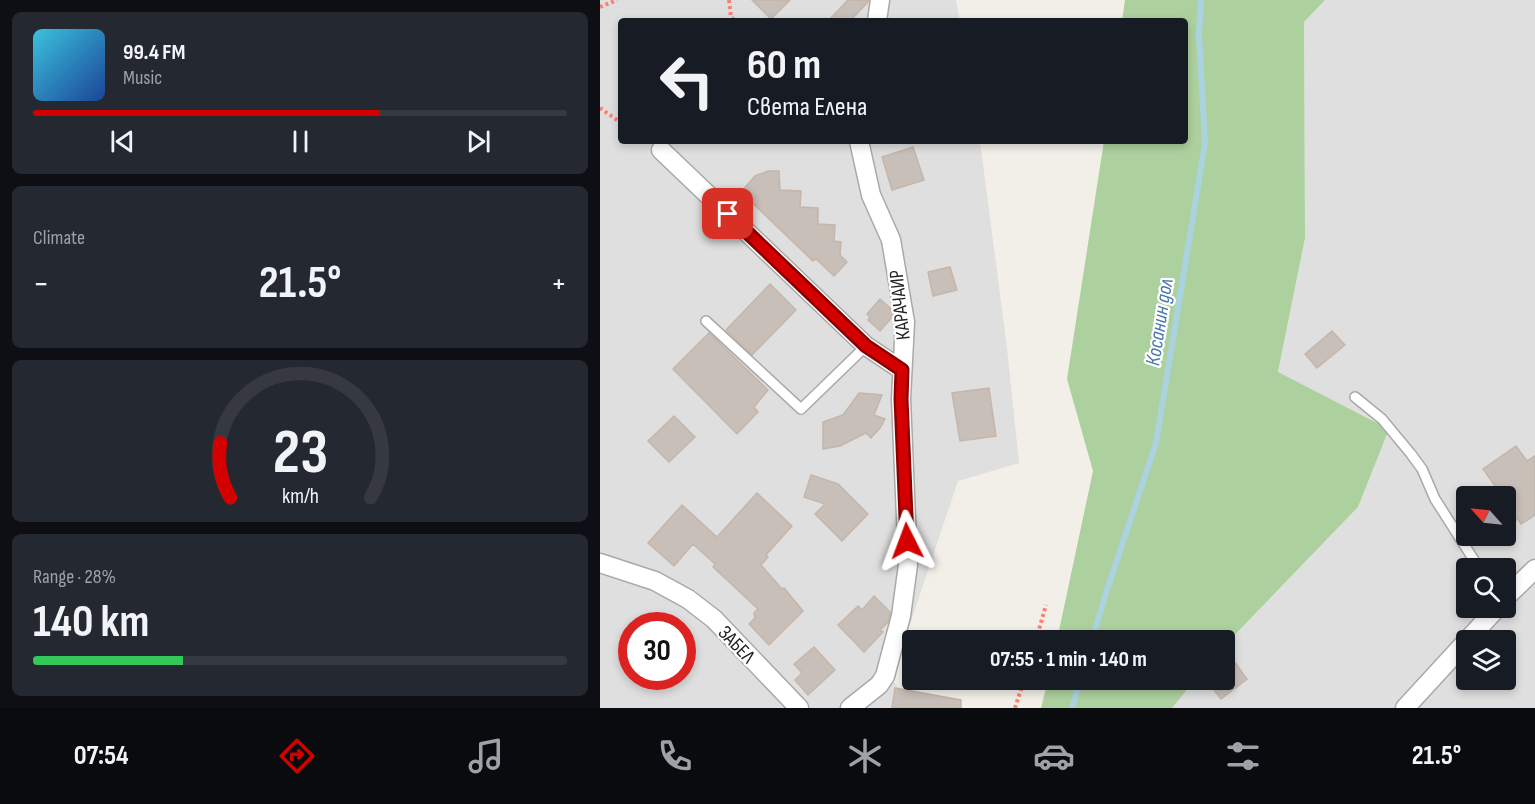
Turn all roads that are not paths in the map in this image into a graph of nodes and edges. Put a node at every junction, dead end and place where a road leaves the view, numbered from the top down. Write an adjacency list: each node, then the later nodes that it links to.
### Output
1 (880, 0): 2 (street)
2 (877, 18)
3 (858, 144): 7 (street, КАРАЧАИР)
4 (661, 150): 6 (street)
5 (705, 321): 6 (lane)
6 (866, 346): 7 (street)
7 (902, 370): 15 (street, КАРАЧАИР)
8 (1355, 397): 9 (lane)
9 (1473, 558)
10 (600, 563): 14 (street, ЗАБЕЛ)
11 (1535, 569): 12 (street)
12 (1516, 587)
13 (1488, 618): 16 (street)
14 (799, 708)
15 (850, 708)
16 (1405, 708)

